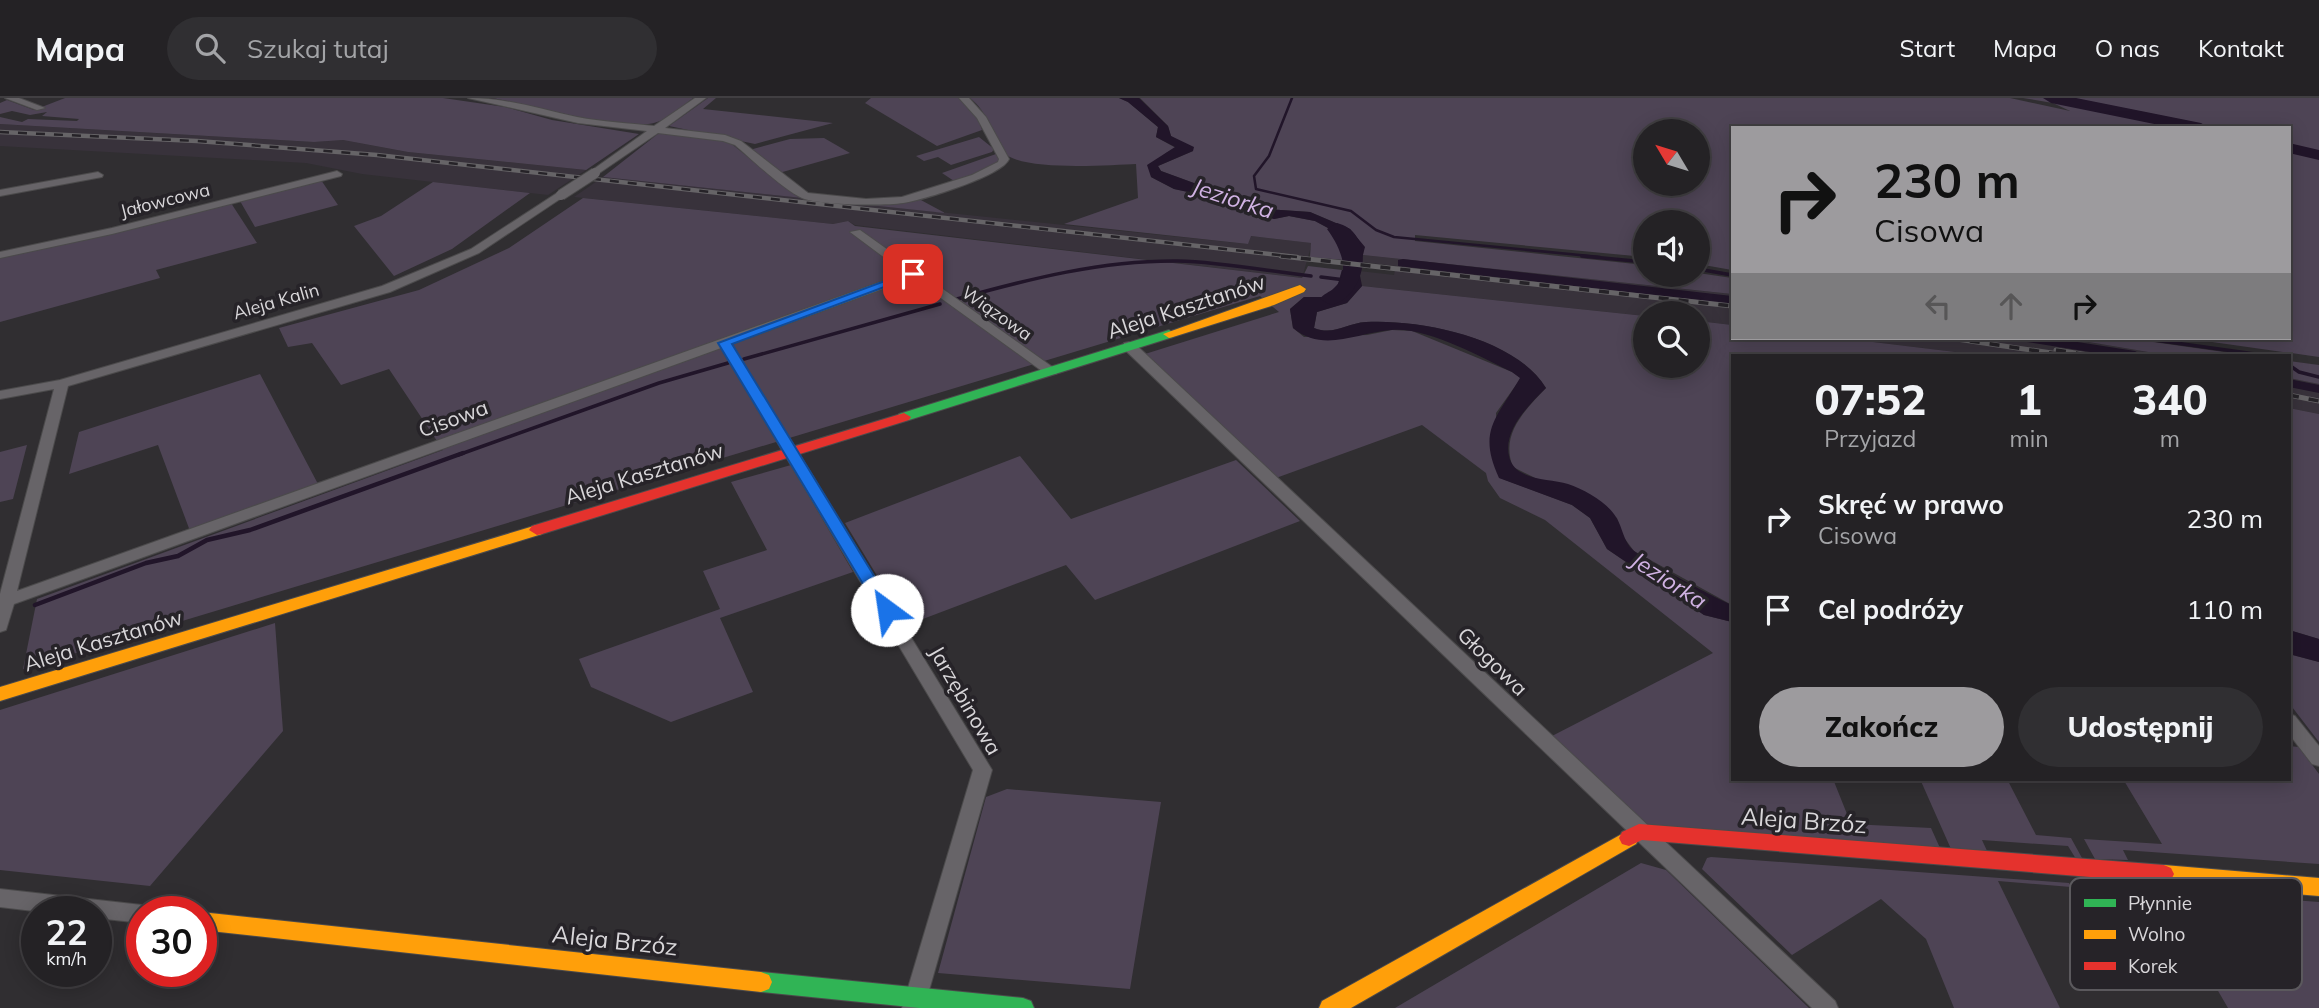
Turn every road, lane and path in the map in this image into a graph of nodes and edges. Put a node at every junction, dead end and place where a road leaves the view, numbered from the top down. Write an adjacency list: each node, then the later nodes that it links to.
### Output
1 (10, 98): 5 (street)
2 (473, 98): 6 (street)
3 (701, 98): 6 (street, Aleja Kalin)
4 (964, 98): 6 (street)
5 (40, 108)
6 (656, 129): 17 (street, Aleja Kalin, bridge)
7 (337, 174): 11 (street, Jałowcowa)
8 (98, 175): 9 (street)
9 (0, 193)
10 (856, 232): 12 (street, Wiązowa)
11 (0, 255)
12 (913, 274): 14 (street, Cisowa); 16 (street, Wiązowa)
13 (1300, 289): 15 (street, Aleja Kasztanów)
14 (725, 343): 19 (street, Jarzębinowa); 20 (street, Cisowa)
15 (1129, 346): 16 (street, Aleja Kasztanów); 25 (street, Głogowa)
16 (1051, 371): 19 (street, Aleja Kasztanów)
17 (62, 384): 18 (street, Aleja Kalin); 20 (street)
18 (0, 395)
19 (790, 450): 22 (street, Aleja Kasztanów); 30 (street, Jarzębinowa)
20 (4, 602): 21 (street)
21 (0, 626)
22 (0, 694)
23 (2291, 724): 24 (street)
24 (2319, 759)
25 (1639, 832): 26 (street, Aleja Brzóz); 32 (street); 33 (street, Głogowa)
26 (2208, 878)
27 (0, 898): 28 (street)
28 (126, 912)
29 (217, 923): 30 (street, Aleja Brzóz)
30 (914, 1002): 31 (street, Aleja Brzóz)
31 (1023, 1008)
32 (1330, 1008)
33 (1827, 1008)

